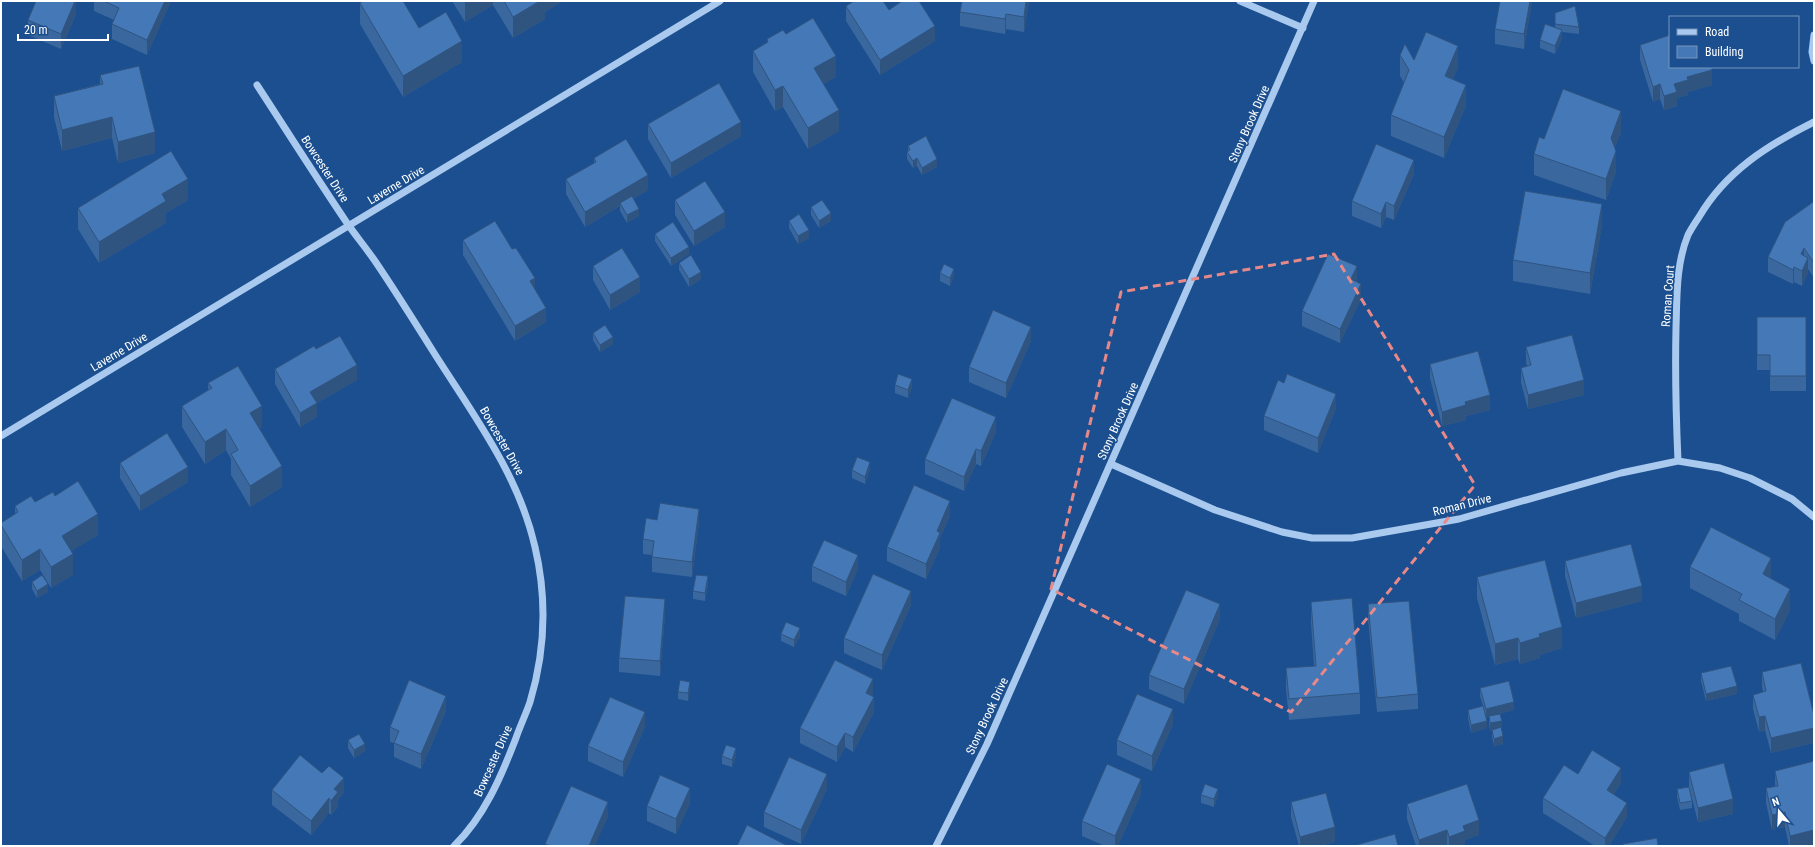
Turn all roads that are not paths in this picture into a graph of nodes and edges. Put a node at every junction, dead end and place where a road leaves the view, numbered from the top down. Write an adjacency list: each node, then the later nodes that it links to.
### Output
1 (720, 1): 9 (street, Laverne Drive)
2 (1240, 1): 4 (street)
3 (1314, 1): 4 (street, Stony Brook Drive)
4 (1303, 28): 12 (street, Stony Brook Drive)
5 (1814, 36): 6 (street)
6 (1814, 61)
7 (257, 85): 9 (street, Bowcester Drive)
8 (1814, 122): 11 (street, Roman Court)
9 (349, 226): 10 (street, Laverne Drive); 14 (street, Bowcester Drive)
10 (1, 436)
11 (1678, 461): 12 (street, Roman Drive); 13 (street, Roman Drive)
12 (1111, 464): 15 (street, Stony Brook Drive)
13 (1814, 517)
14 (454, 846)
15 (936, 846)

